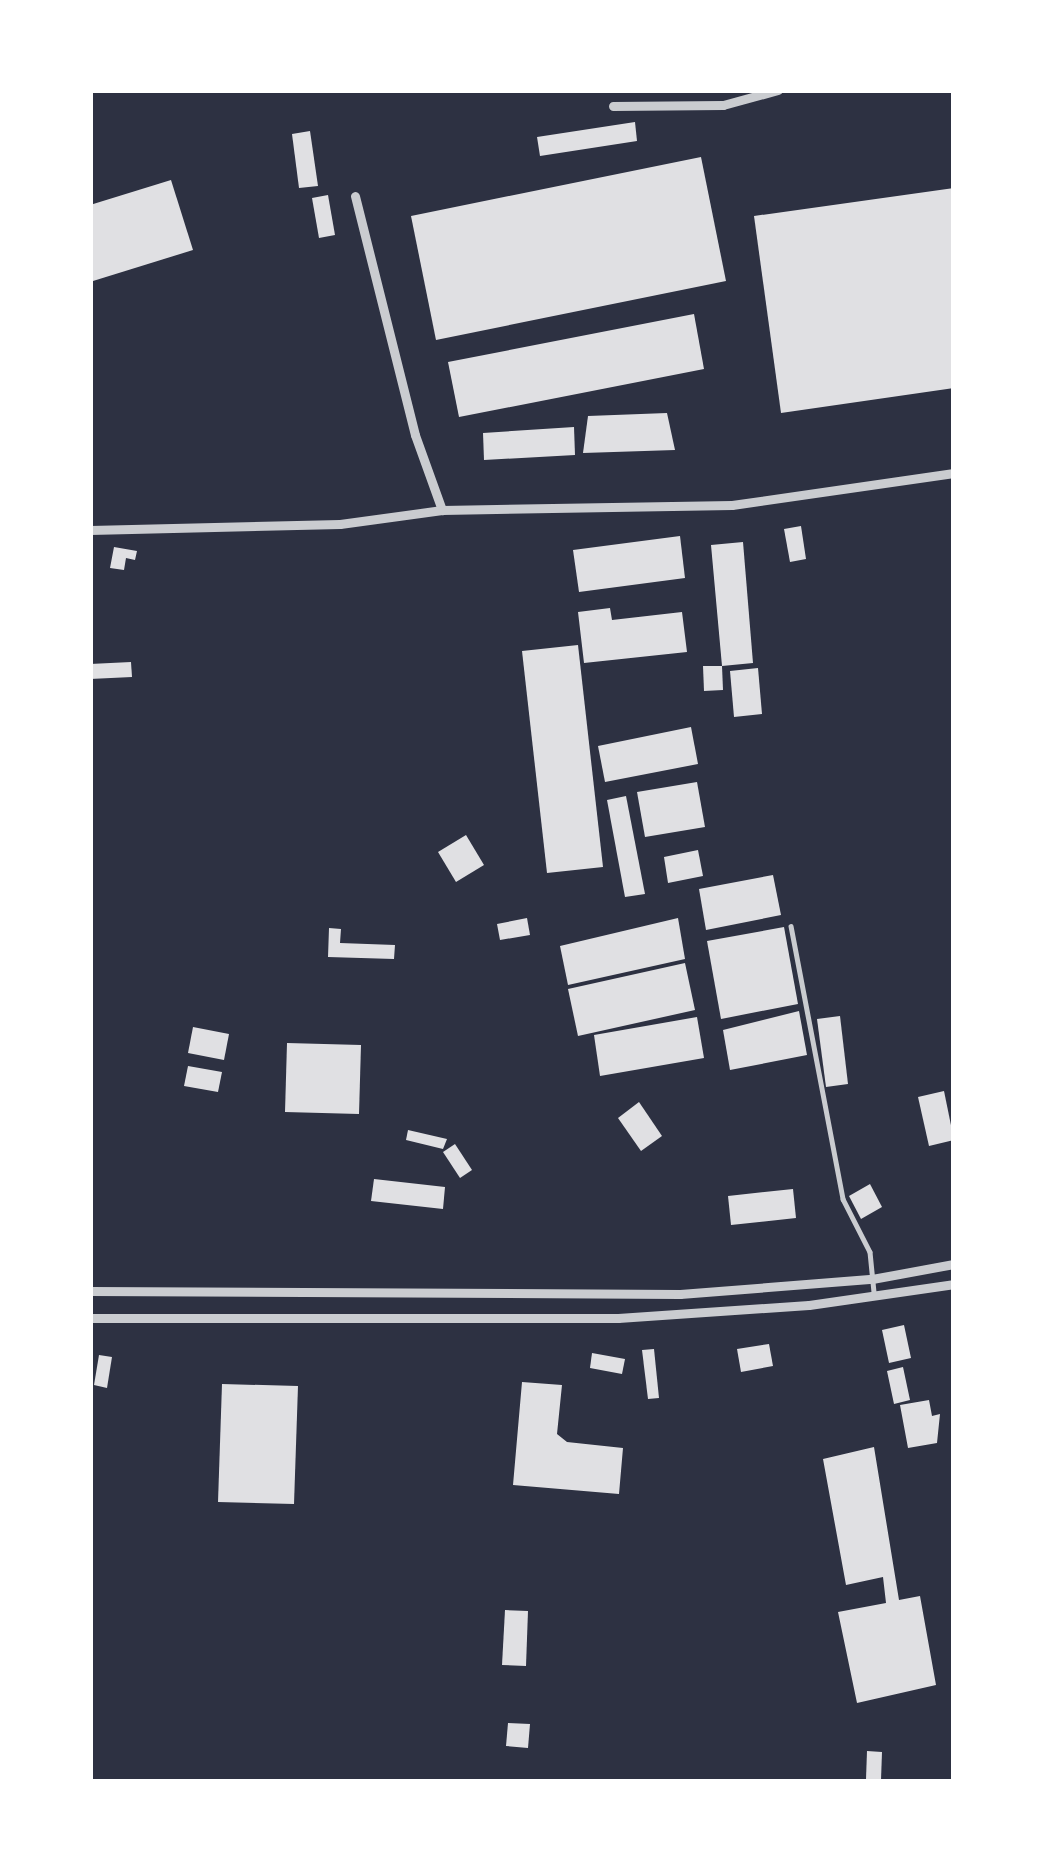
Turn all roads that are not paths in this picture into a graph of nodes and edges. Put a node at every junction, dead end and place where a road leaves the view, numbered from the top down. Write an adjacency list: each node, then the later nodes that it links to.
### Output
1 (778, 90): 2 (street)
2 (613, 106)
3 (355, 196): 5 (street)
4 (954, 472): 5 (street)
5 (442, 510): 6 (street)
6 (90, 530)
7 (791, 926): 9 (lane)
8 (954, 1264): 9 (street)
9 (872, 1279): 11 (street); 12 (lane)
10 (954, 1284): 12 (street)
11 (90, 1291)
12 (874, 1298): 13 (street)
13 (90, 1318)

